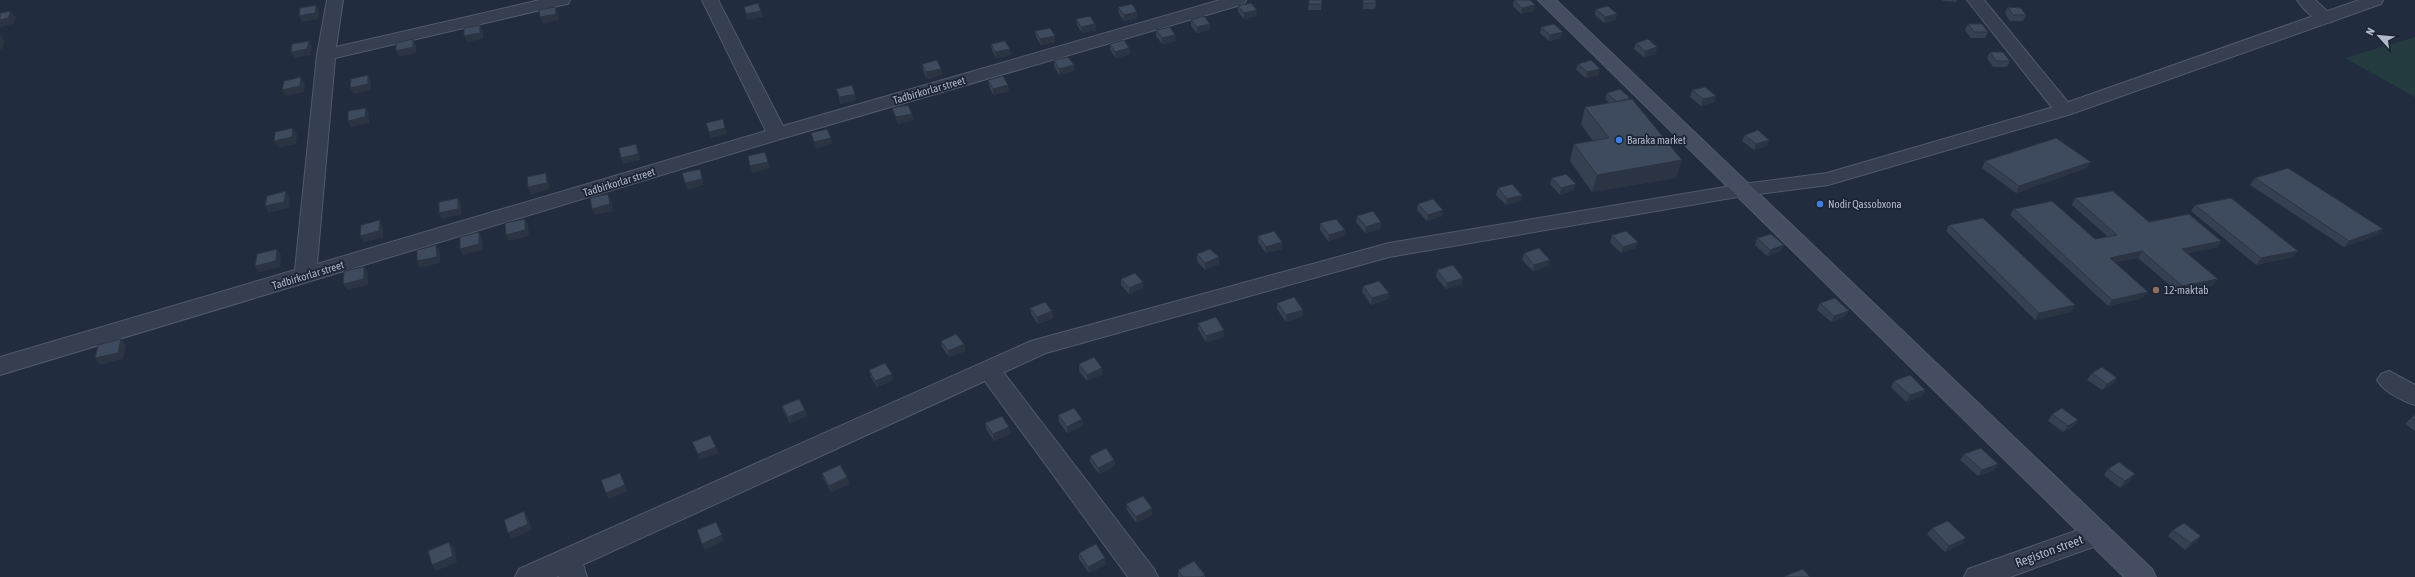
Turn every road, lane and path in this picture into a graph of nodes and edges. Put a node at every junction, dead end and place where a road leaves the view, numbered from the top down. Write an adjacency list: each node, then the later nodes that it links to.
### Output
1 (335, 0): 10 (street)
2 (562, 0): 10 (street)
3 (710, 0): 12 (street)
4 (1238, 0): 12 (street, Tadbirkorlar street)
5 (1546, 0): 13 (main road)
6 (1975, 0): 11 (street)
7 (2305, 0): 9 (street)
8 (2375, 0): 9 (street)
9 (2326, 18): 11 (street)
10 (326, 55): 14 (street)
11 (2064, 110): 13 (street)
12 (777, 134): 14 (street, Tadbirkorlar street)
13 (1743, 190): 16 (street); 19 (main road)
14 (305, 276): 15 (street, Tadbirkorlar street)
15 (0, 366)
16 (989, 370): 20 (street); 22 (street)
17 (2389, 380): 18 (street)
18 (2415, 396)
19 (2098, 534): 23 (street, Registon street); 24 (main road)
20 (572, 568): 21 (street)
21 (529, 577)
22 (1144, 577)
23 (1978, 577)
24 (2142, 577)

